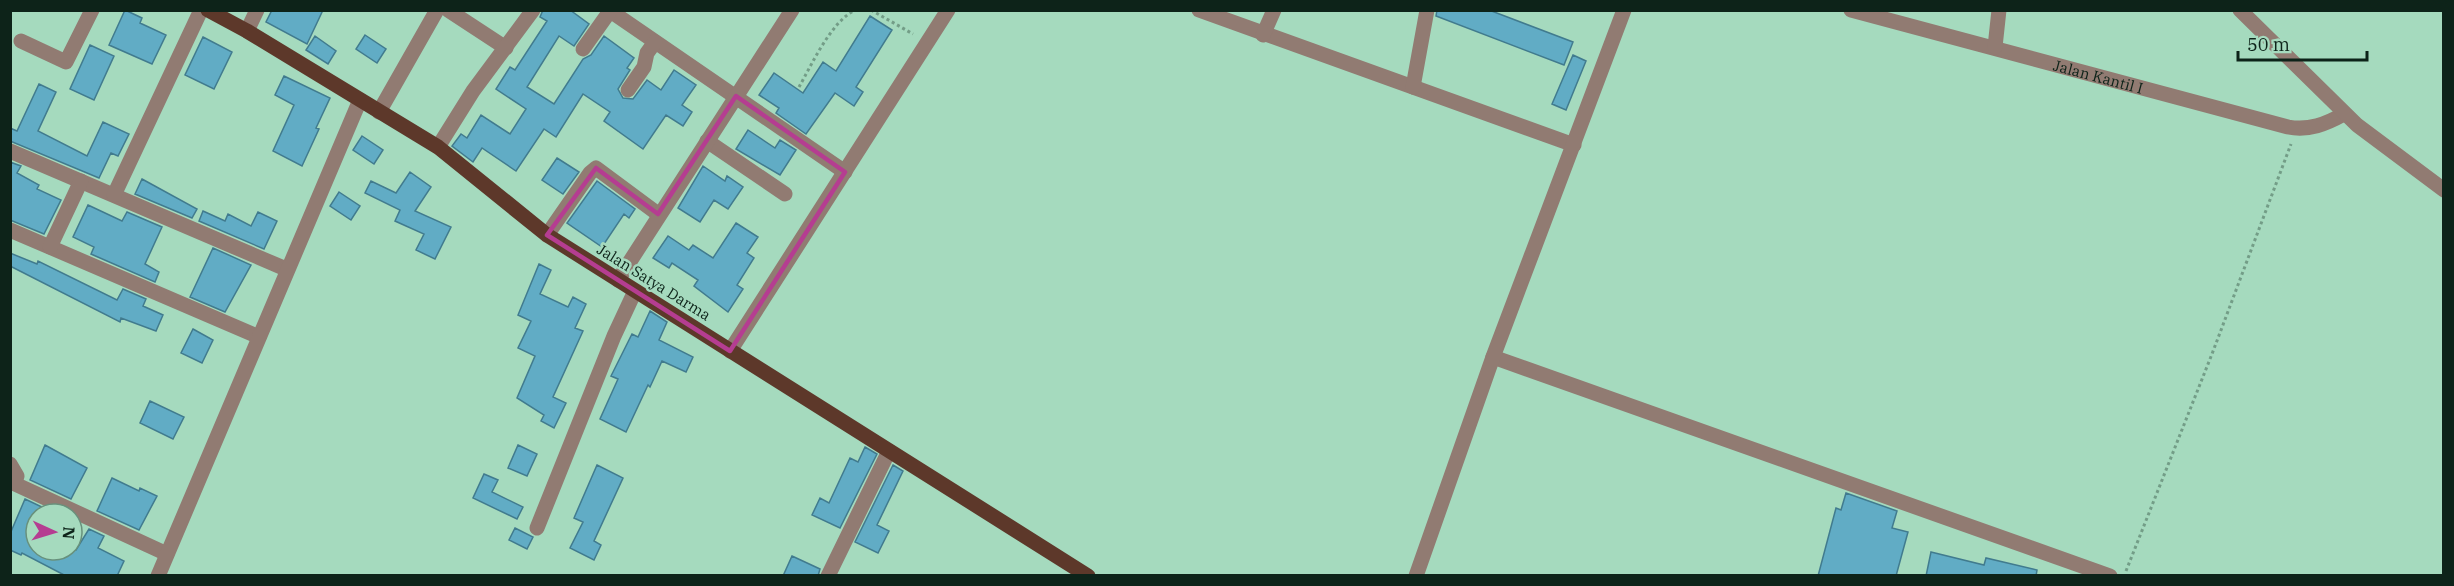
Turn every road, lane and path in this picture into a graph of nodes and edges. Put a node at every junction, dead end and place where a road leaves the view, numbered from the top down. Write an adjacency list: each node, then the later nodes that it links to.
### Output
1 (92, 10): 22 (street)
2 (201, 10): 44 (street)
3 (208, 10): 20 (main road, Jalan Satya Darma)
4 (257, 10): 20 (street)
5 (436, 10): 33 (street)
6 (448, 10): 26 (street)
7 (533, 10): 26 (street)
8 (792, 10): 31 (street)
9 (855, 10): 28 (path)
10 (871, 10): 24 (path)
11 (948, 10): 24 (street)
12 (1199, 10): 21 (street)
13 (1274, 10): 21 (street)
14 (1427, 10): 29 (street)
15 (1624, 10): 37 (street)
16 (1851, 10): 25 (street, Jalan Kantil I)
17 (1999, 10): 25 (street)
18 (2240, 10): 34 (street)
19 (609, 11): 23 (street); 27 (street)
20 (247, 31): 32 (main road, Jalan Satya Darma)
21 (1263, 35): 29 (street)
22 (21, 41)
23 (655, 42): 30 (street); 31 (street)
24 (928, 43): 40 (street)
25 (1995, 47): 35 (street, Jalan Kantil I)
26 (507, 48): 38 (street)
27 (584, 49)
28 (799, 87)
29 (1413, 87): 37 (street)
30 (628, 90)
31 (736, 96): 36 (street); 40 (street)
32 (360, 100): 33 (main road, Jalan Satya Darma); 49 (street)
33 (379, 112): 38 (main road, Jalan Satya Darma)
34 (2344, 114): 35 (street, Jalan Kantil I); 42 (street)
35 (2297, 129): 65 (path)
36 (707, 141): 43 (street); 45 (street)
37 (1574, 145): 54 (street)
38 (438, 147): 47 (main road, Jalan Satya Darma)
39 (10, 151): 41 (street)
40 (845, 172): 53 (street)
41 (81, 181): 44 (street); 48 (street)
42 (2444, 190)
43 (785, 194)
44 (114, 195): 49 (street)
45 (658, 214): 47 (street); 50 (street)
46 (10, 230): 48 (street)
47 (547, 235): 50 (main road, Jalan Satya Darma)
48 (50, 247): 52 (street)
49 (286, 270): 52 (street)
50 (618, 280): 51 (main road, Jalan Satya Darma)
51 (635, 291): 53 (main road, Jalan Satya Darma); 58 (street)
52 (259, 336): 59 (street)
53 (730, 351): 55 (main road, Jalan Satya Darma)
54 (1493, 357): 63 (street); 64 (street)
55 (889, 451): 61 (street); 62 (main road, Jalan Satya Darma)
56 (10, 464): 57 (street)
57 (13, 488): 59 (street)
58 (537, 528)
59 (167, 554): 60 (street)
60 (158, 576)
61 (828, 576)
62 (1088, 576)
63 (1416, 576)
64 (2110, 576)
65 (2124, 576)

